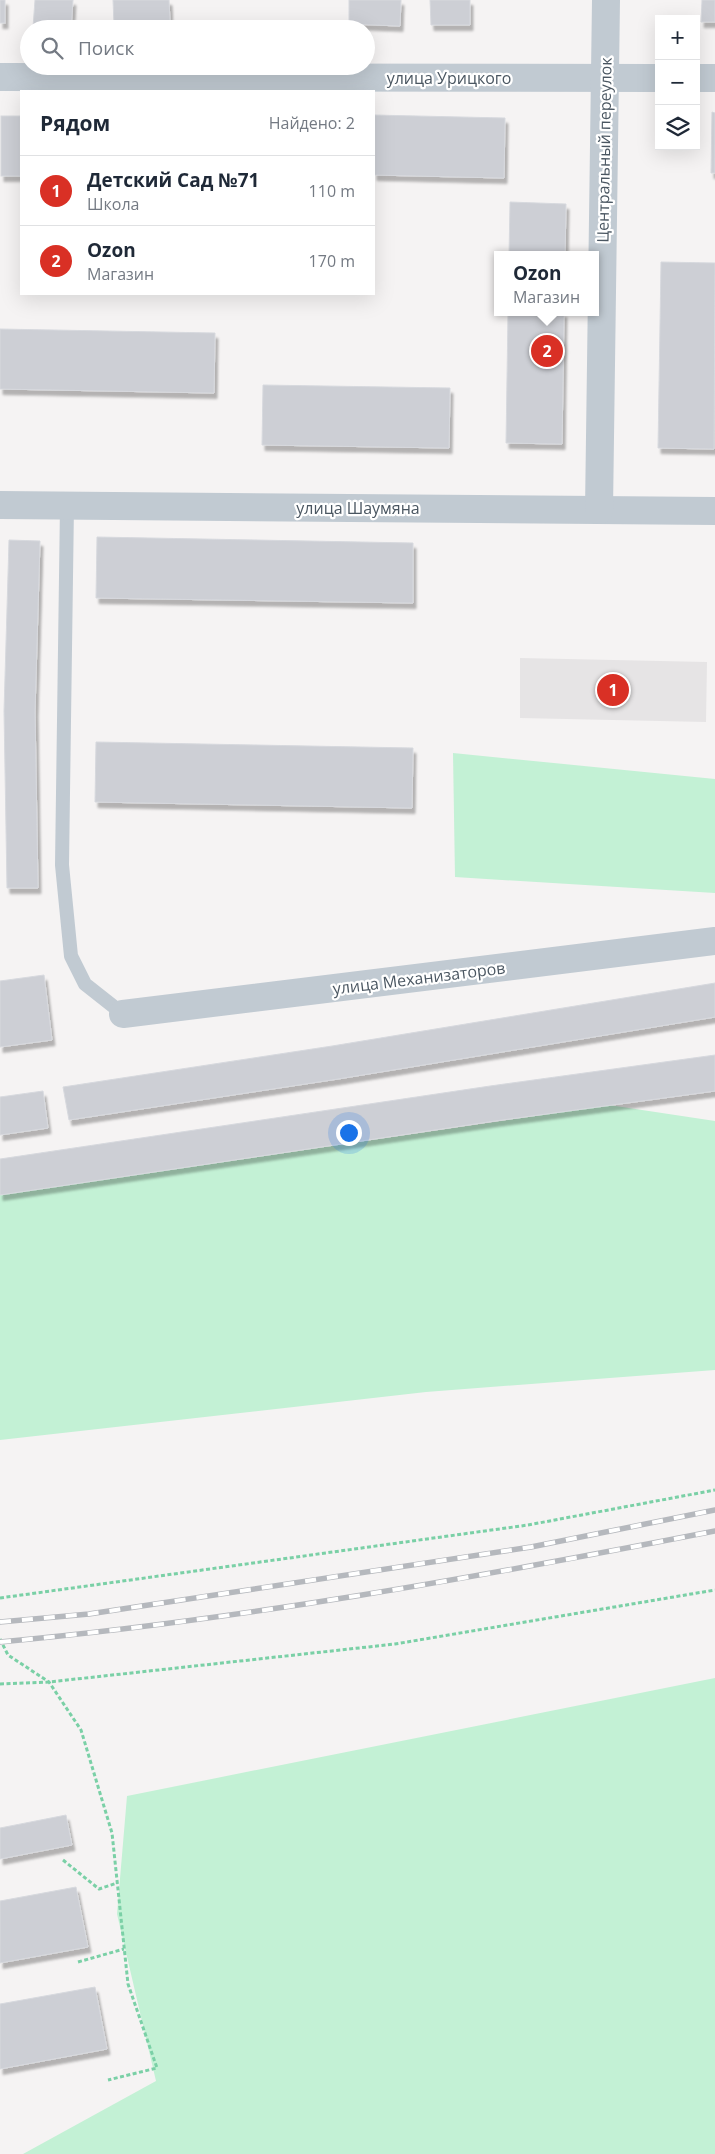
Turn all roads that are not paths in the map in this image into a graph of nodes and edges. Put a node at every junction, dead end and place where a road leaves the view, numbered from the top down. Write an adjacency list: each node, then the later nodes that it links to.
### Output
1 (606, 0): 3 (street, Центральный переулок)
2 (0, 77): 3 (street, улица Урицкого)
3 (605, 78): 4 (street, улица Урицкого); 9 (street, Центральный переулок)
4 (655, 78)
5 (700, 78): 6 (street)
6 (715, 78)
7 (0, 505): 8 (street, улица Шаумяна)
8 (67, 506): 9 (street, улица Шаумяна); 12 (lane)
9 (600, 510): 10 (street, улица Шаумяна)
10 (715, 511)
11 (715, 941): 12 (street, улица Механизаторов)
12 (123, 1014)

